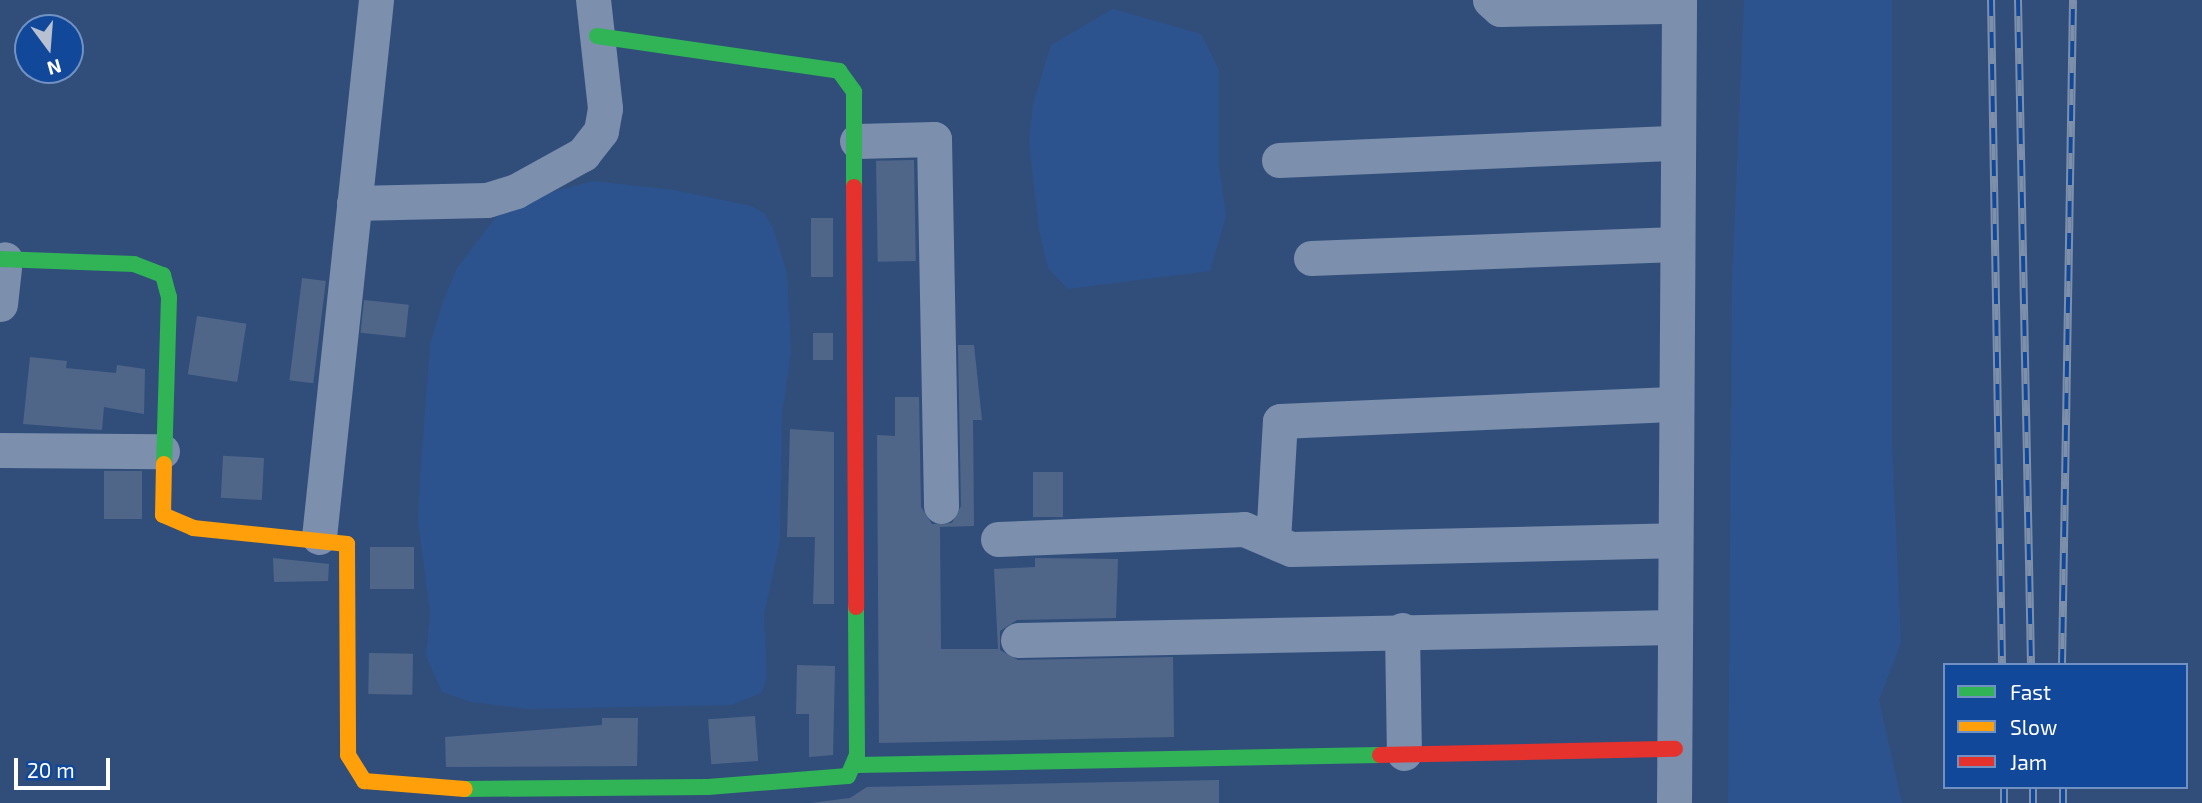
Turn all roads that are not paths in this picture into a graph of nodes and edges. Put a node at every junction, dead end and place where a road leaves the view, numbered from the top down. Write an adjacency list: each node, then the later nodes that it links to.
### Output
1 (376, 0): 9 (street)
2 (593, 0): 5 (street)
3 (1490, 0): 4 (street)
4 (1679, 3): 7 (street)
5 (597, 36): 6 (street); 9 (street)
6 (857, 141): 17 (street); 27 (street)
7 (1676, 143): 8 (street); 10 (street)
8 (1279, 160)
9 (354, 203): 18 (street)
10 (1676, 244): 11 (street); 14 (street)
11 (1311, 258)
12 (2, 259): 13 (street); 16 (street)
13 (0, 304)
14 (1672, 404): 20 (street); 21 (street)
15 (0, 450): 16 (street)
16 (162, 451): 18 (street)
17 (941, 506)
18 (319, 537): 28 (street)
19 (999, 539): 21 (street)
20 (1674, 540): 21 (street); 22 (street)
21 (1273, 541)
22 (1674, 627): 23 (street); 25 (street)
23 (1402, 630): 24 (street); 26 (street)
24 (1018, 640)
25 (1675, 748): 26 (street); 29 (street)
26 (1404, 754): 27 (street)
27 (857, 765): 28 (street)
28 (780, 794)
29 (1674, 803)

